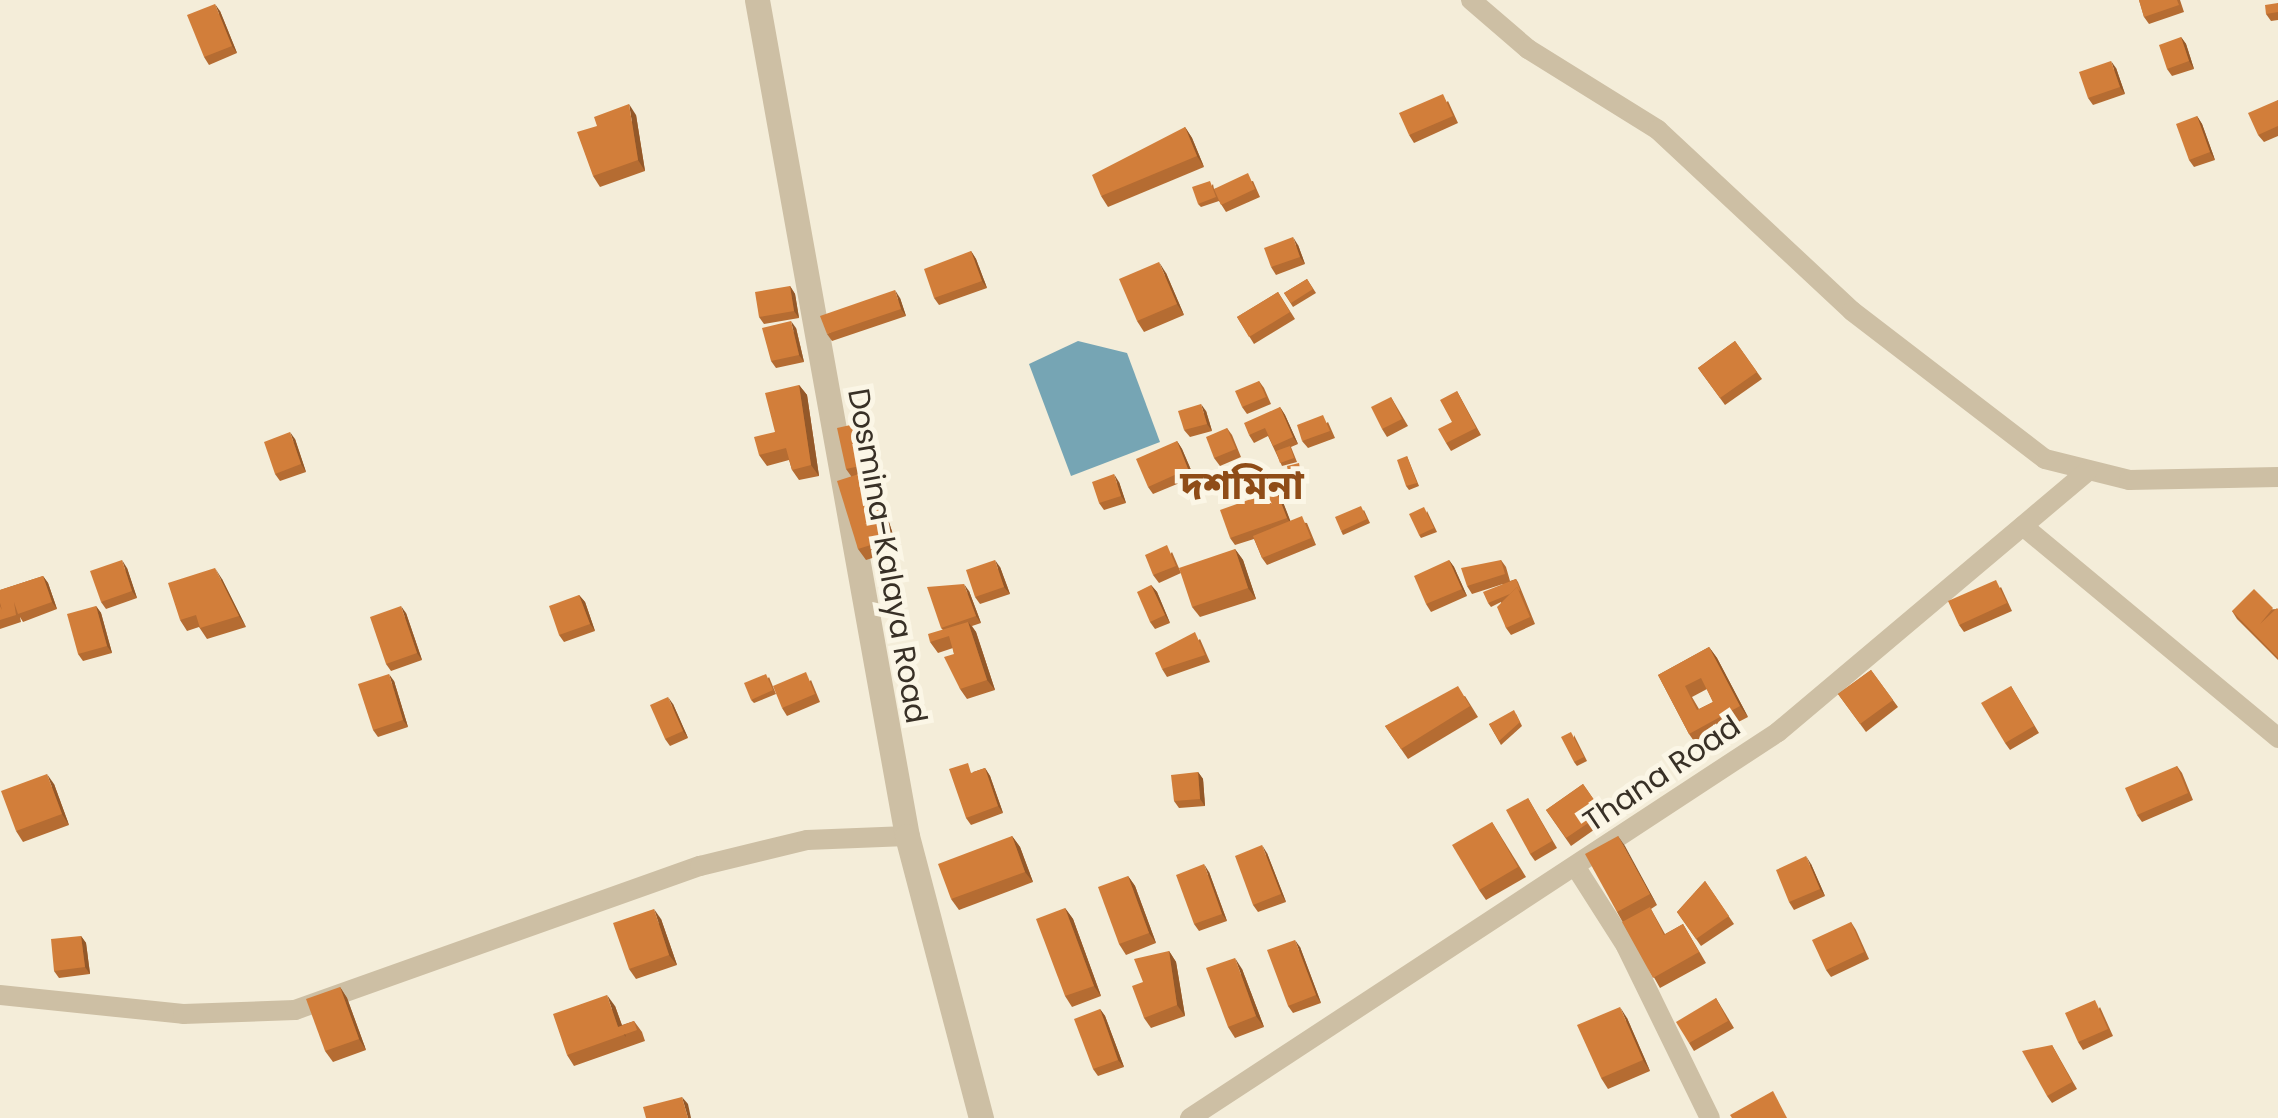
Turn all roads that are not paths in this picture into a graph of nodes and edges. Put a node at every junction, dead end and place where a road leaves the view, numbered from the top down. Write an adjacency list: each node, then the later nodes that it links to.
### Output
1 (757, 0): 7 (street, Dosmina-Kalaya Road)
2 (1471, 0): 3 (street)
3 (2087, 472): 4 (street); 5 (street, Thana Road)
4 (2278, 477)
5 (2023, 526): 6 (street); 8 (street, Thana Road)
6 (2278, 738)
7 (907, 836): 9 (street); 10 (street, Dosmina-Kalaya Road)
8 (1577, 868): 11 (street, Thana Road); 12 (street)
9 (0, 996)
10 (981, 1118)
11 (1190, 1118)
12 (1710, 1118)

